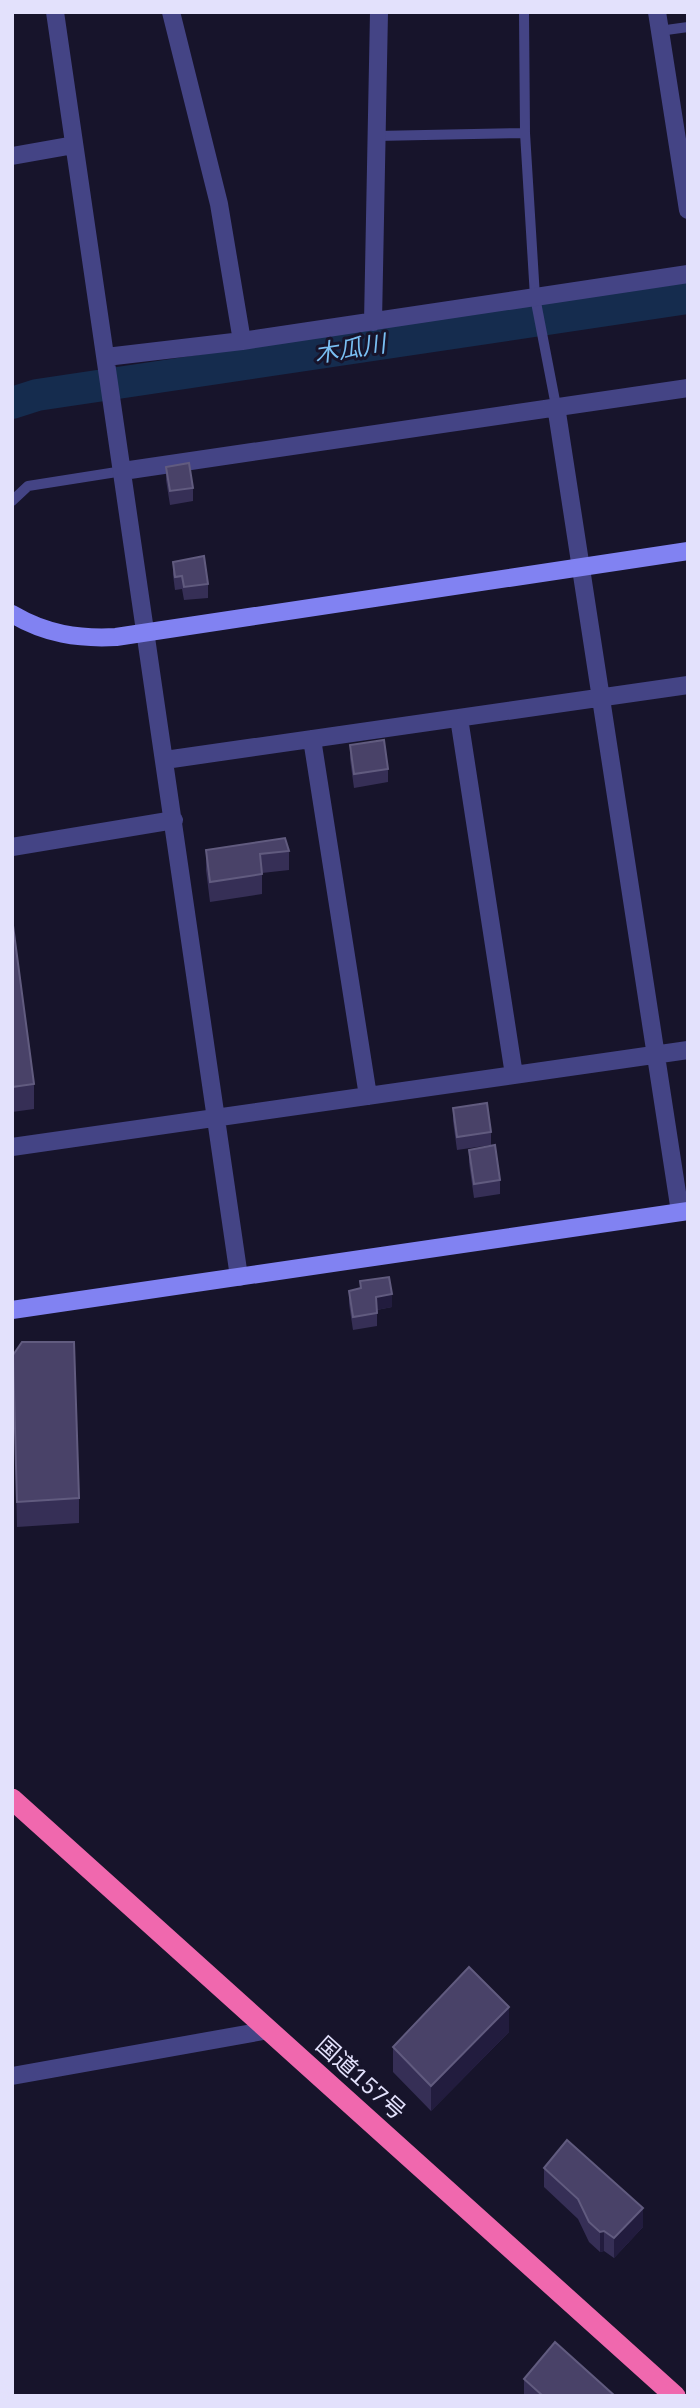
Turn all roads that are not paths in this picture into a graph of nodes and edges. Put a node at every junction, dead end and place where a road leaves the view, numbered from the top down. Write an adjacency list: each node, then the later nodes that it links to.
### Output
1 (55, 12): 10 (street)
2 (171, 12): 16 (street)
3 (379, 12): 9 (street)
4 (524, 12): 8 (lane)
5 (657, 12): 7 (street)
6 (688, 27): 7 (lane)
7 (659, 31): 12 (street)
8 (525, 133): 9 (lane); 14 (lane)
9 (376, 136): 15 (street)
10 (75, 145): 11 (street); 17 (street)
11 (12, 156)
12 (688, 210)
13 (688, 274): 14 (street)
14 (537, 303): 15 (street); 19 (lane)
15 (373, 322): 16 (street)
16 (242, 341): 17 (street)
17 (106, 357): 20 (street)
18 (688, 387): 19 (street)
19 (556, 406): 20 (street); 23 (street)
20 (123, 471): 21 (lane); 25 (street)
21 (12, 501)
22 (688, 551): 23 (street)
23 (583, 566): 25 (street); 27 (street)
24 (12, 614): 25 (street)
25 (147, 633): 30 (street)
26 (688, 685): 27 (street)
27 (603, 697): 28 (street); 34 (street)
28 (459, 718): 29 (street); 35 (street)
29 (312, 739): 30 (street); 36 (street)
30 (165, 761): 31 (street)
31 (174, 820): 32 (street); 37 (street)
32 (12, 847)
33 (688, 1051): 34 (street)
34 (656, 1055): 35 (street); 39 (street)
35 (514, 1075): 36 (street)
36 (368, 1096): 37 (street)
37 (216, 1118): 38 (street); 40 (street)
38 (12, 1147)
39 (684, 1212): 40 (street)
40 (239, 1277): 41 (street)
41 (12, 1310)
42 (12, 1799): 43 (highway, 国道157号)
43 (269, 2030): 44 (street); 45 (highway, 国道157号)
44 (12, 2076)
45 (675, 2396)

